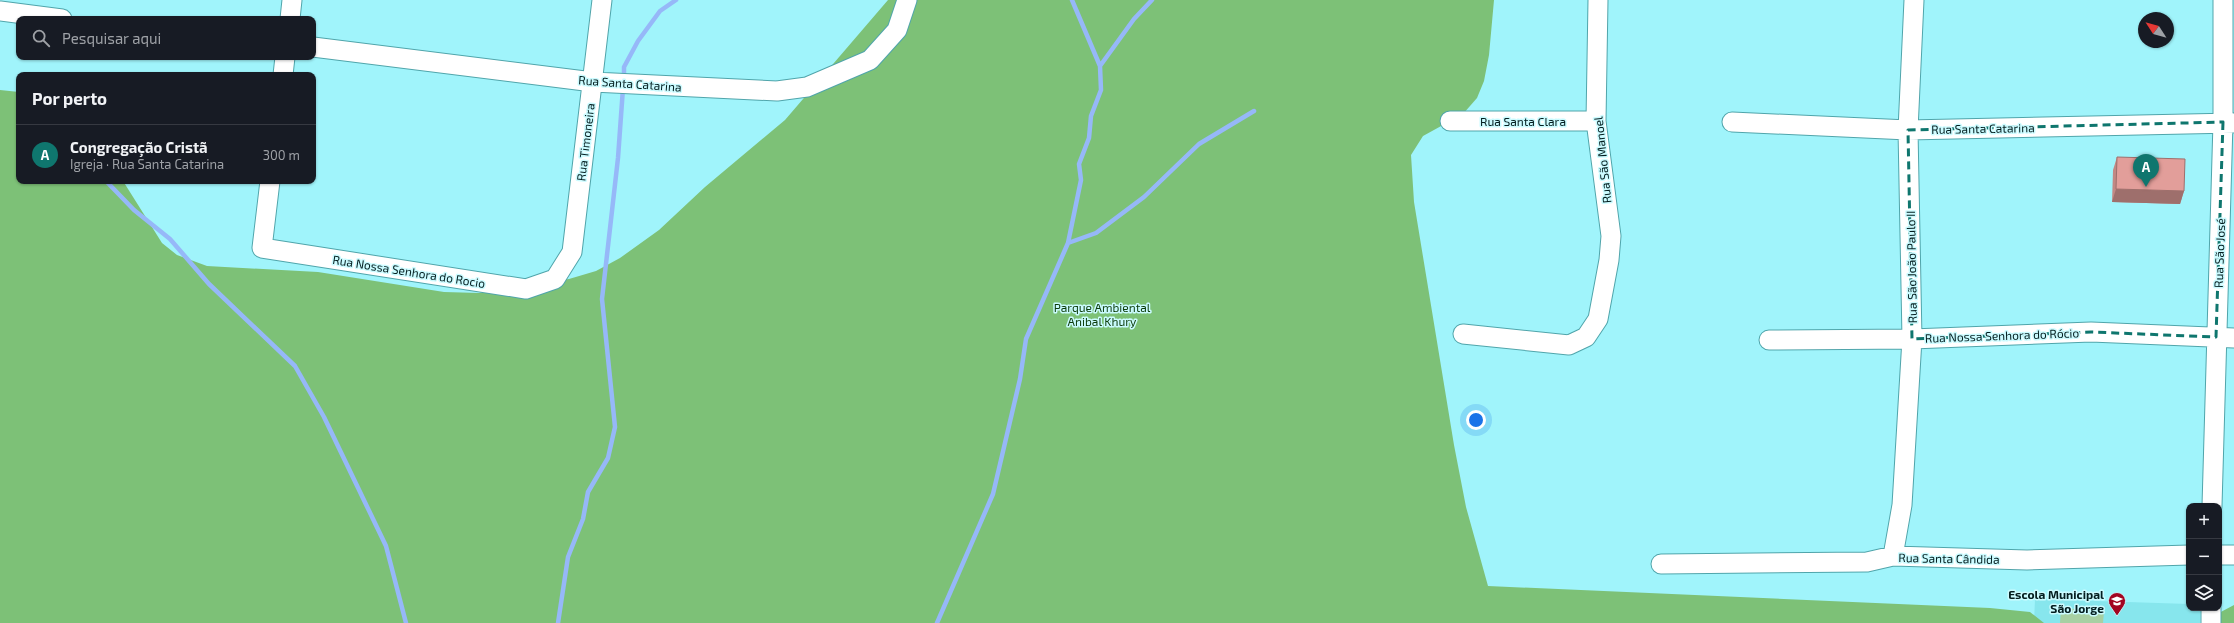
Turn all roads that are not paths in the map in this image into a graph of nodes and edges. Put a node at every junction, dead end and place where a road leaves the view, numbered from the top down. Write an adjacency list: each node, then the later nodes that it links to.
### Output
1 (292, 0): 10 (street)
2 (602, 0): 14 (street, Rua Timoneira)
3 (907, 0): 14 (street, Rua Santa Catarina)
4 (1598, 0): 16 (street, Rua São Manoel)
5 (1914, 0): 19 (street, Rua São João Paulo II)
6 (2223, 0): 18 (street, Rua São José)
7 (20, 7): 8 (street); 9 (street)
8 (0, 11)
9 (52, 16)
10 (290, 16)
11 (316, 47): 14 (street, Rua Santa Catarina)
12 (286, 60): 13 (street)
13 (284, 72)
14 (593, 82): 21 (street, Rua Timoneira)
15 (1450, 121): 16 (street, Rua Santa Clara)
16 (1596, 121): 22 (street, Rua São Manoel)
17 (1732, 122): 19 (street, Rua Santa Catarina)
18 (2229, 122): 19 (street, Rua Santa Catarina); 23 (street, Rua São José)
19 (1908, 130): 24 (street, Rua São João Paulo II)
20 (270, 184): 21 (street, Rua Nossa Senhora do Rocio)
21 (555, 279)
22 (1463, 334)
23 (2225, 337): 24 (street, Rua Nossa Senhora do Rócio); 26 (street, Rua São José)
24 (1912, 339): 25 (street, Rua Nossa Senhora do Rócio); 30 (street, Rua São João Paulo II)
25 (1769, 340)
26 (2212, 503)
27 (2186, 555): 30 (street, Rua Santa Cândida)
28 (2222, 555): 29 (street)
29 (2234, 555)
30 (1893, 556): 31 (street, Rua Santa Cândida)
31 (1661, 564)
32 (2211, 611): 33 (street)
33 (2211, 623)

